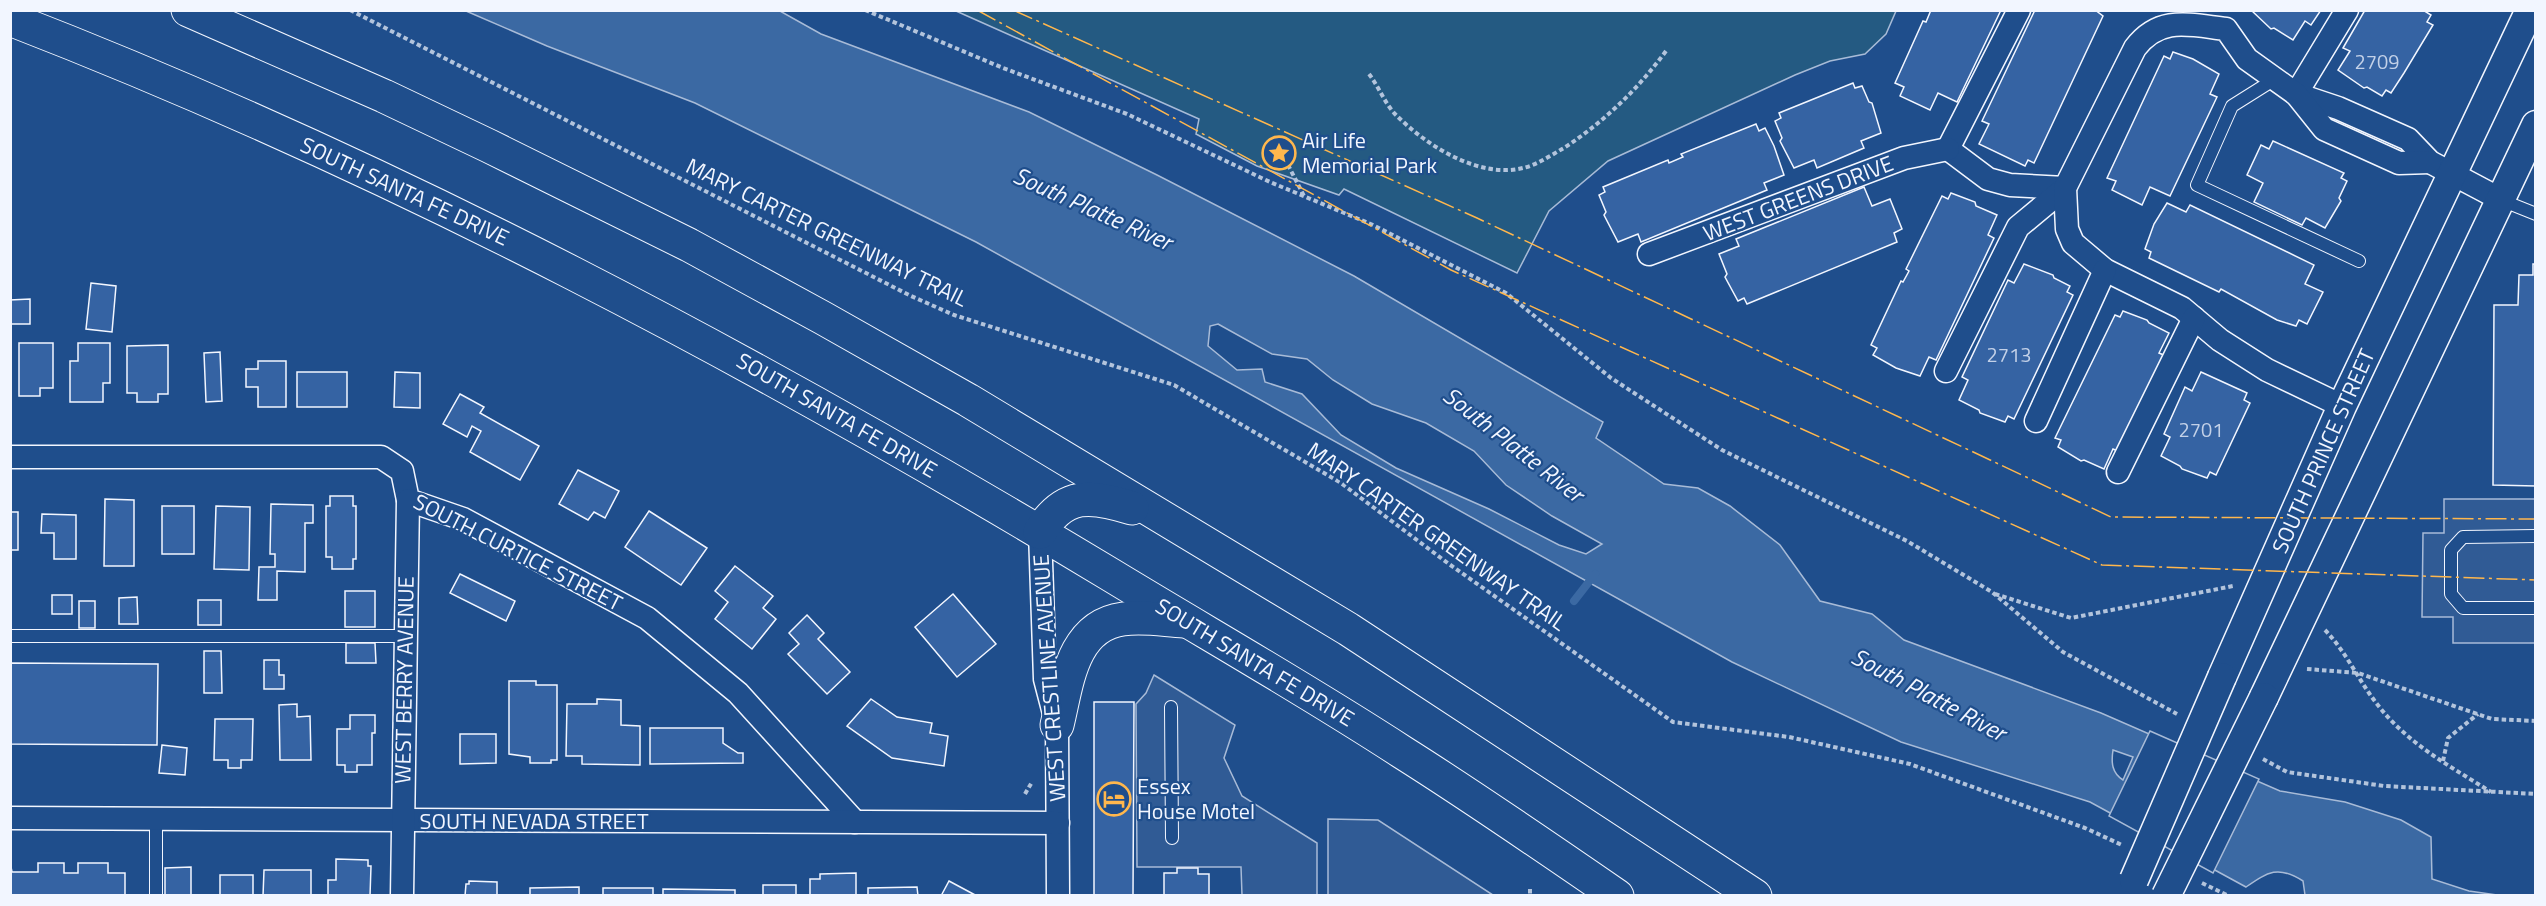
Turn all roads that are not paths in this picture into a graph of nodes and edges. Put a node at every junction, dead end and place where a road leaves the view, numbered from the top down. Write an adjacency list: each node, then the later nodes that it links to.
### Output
1 (188, 10): 25 (highway)
2 (2019, 10): 10 (street)
3 (2347, 10): 8 (street)
4 (2530, 10): 11 (street, SOUTH PRINCE STREET)
5 (10, 19): 26 (highway, SOUTH SANTA FE DRIVE)
6 (2226, 20): 7 (street); 12 (street)
7 (2275, 79): 8 (street); 16 (lane)
8 (2296, 94): 11 (street)
9 (2535, 125): 13 (street)
10 (1948, 149): 12 (street); 15 (street, WEST GREENS DRIVE)
11 (2440, 169): 13 (street); 20 (street, SOUTH PRINCE STREET)
12 (2065, 188): 17 (street); 19 (street)
13 (2500, 200): 14 (lane); 46 (street, bridge)
14 (2535, 214)
15 (1649, 254)
16 (2359, 261)
17 (2105, 270): 18 (street); 21 (street)
18 (2194, 318): 20 (street); 23 (street)
19 (1946, 370)
20 (2342, 406): 40 (street, SOUTH PRINCE STREET, bridge)
21 (2036, 421)
22 (10, 457): 24 (street, SOUTH CURTICE STREET)
23 (2118, 472)
24 (408, 500): 31 (street, WEST BERRY AVENUE); 37 (street, SOUTH CURTICE STREET)
25 (1162, 517): 26 (highway); 45 (highway)
26 (1040, 532): 29 (highway, SOUTH SANTA FE DRIVE); 33 (street, WEST CRESTLINE AVENUE)
27 (2535, 536): 28 (lane)
28 (2535, 608)
29 (1187, 621): 33 (highway); 44 (highway, SOUTH SANTA FE DRIVE)
30 (10, 636): 31 (lane)
31 (405, 636): 36 (street, WEST BERRY AVENUE)
32 (1171, 707): 39 (lane)
33 (1057, 725): 38 (street, WEST CRESTLINE AVENUE)
34 (10, 818): 35 (street, SOUTH NEVADA STREET)
35 (156, 818): 36 (street, SOUTH NEVADA STREET); 41 (lane)
36 (402, 820): 37 (street, SOUTH NEVADA STREET); 42 (street, WEST BERRY AVENUE)
37 (855, 822): 38 (street, SOUTH NEVADA STREET)
38 (1058, 823): 43 (street, WEST CRESTLINE AVENUE)
39 (1172, 838)
40 (2130, 888)
41 (156, 896)
42 (402, 896)
43 (1058, 896)
44 (1617, 896)
45 (1755, 896)
46 (2166, 896)

